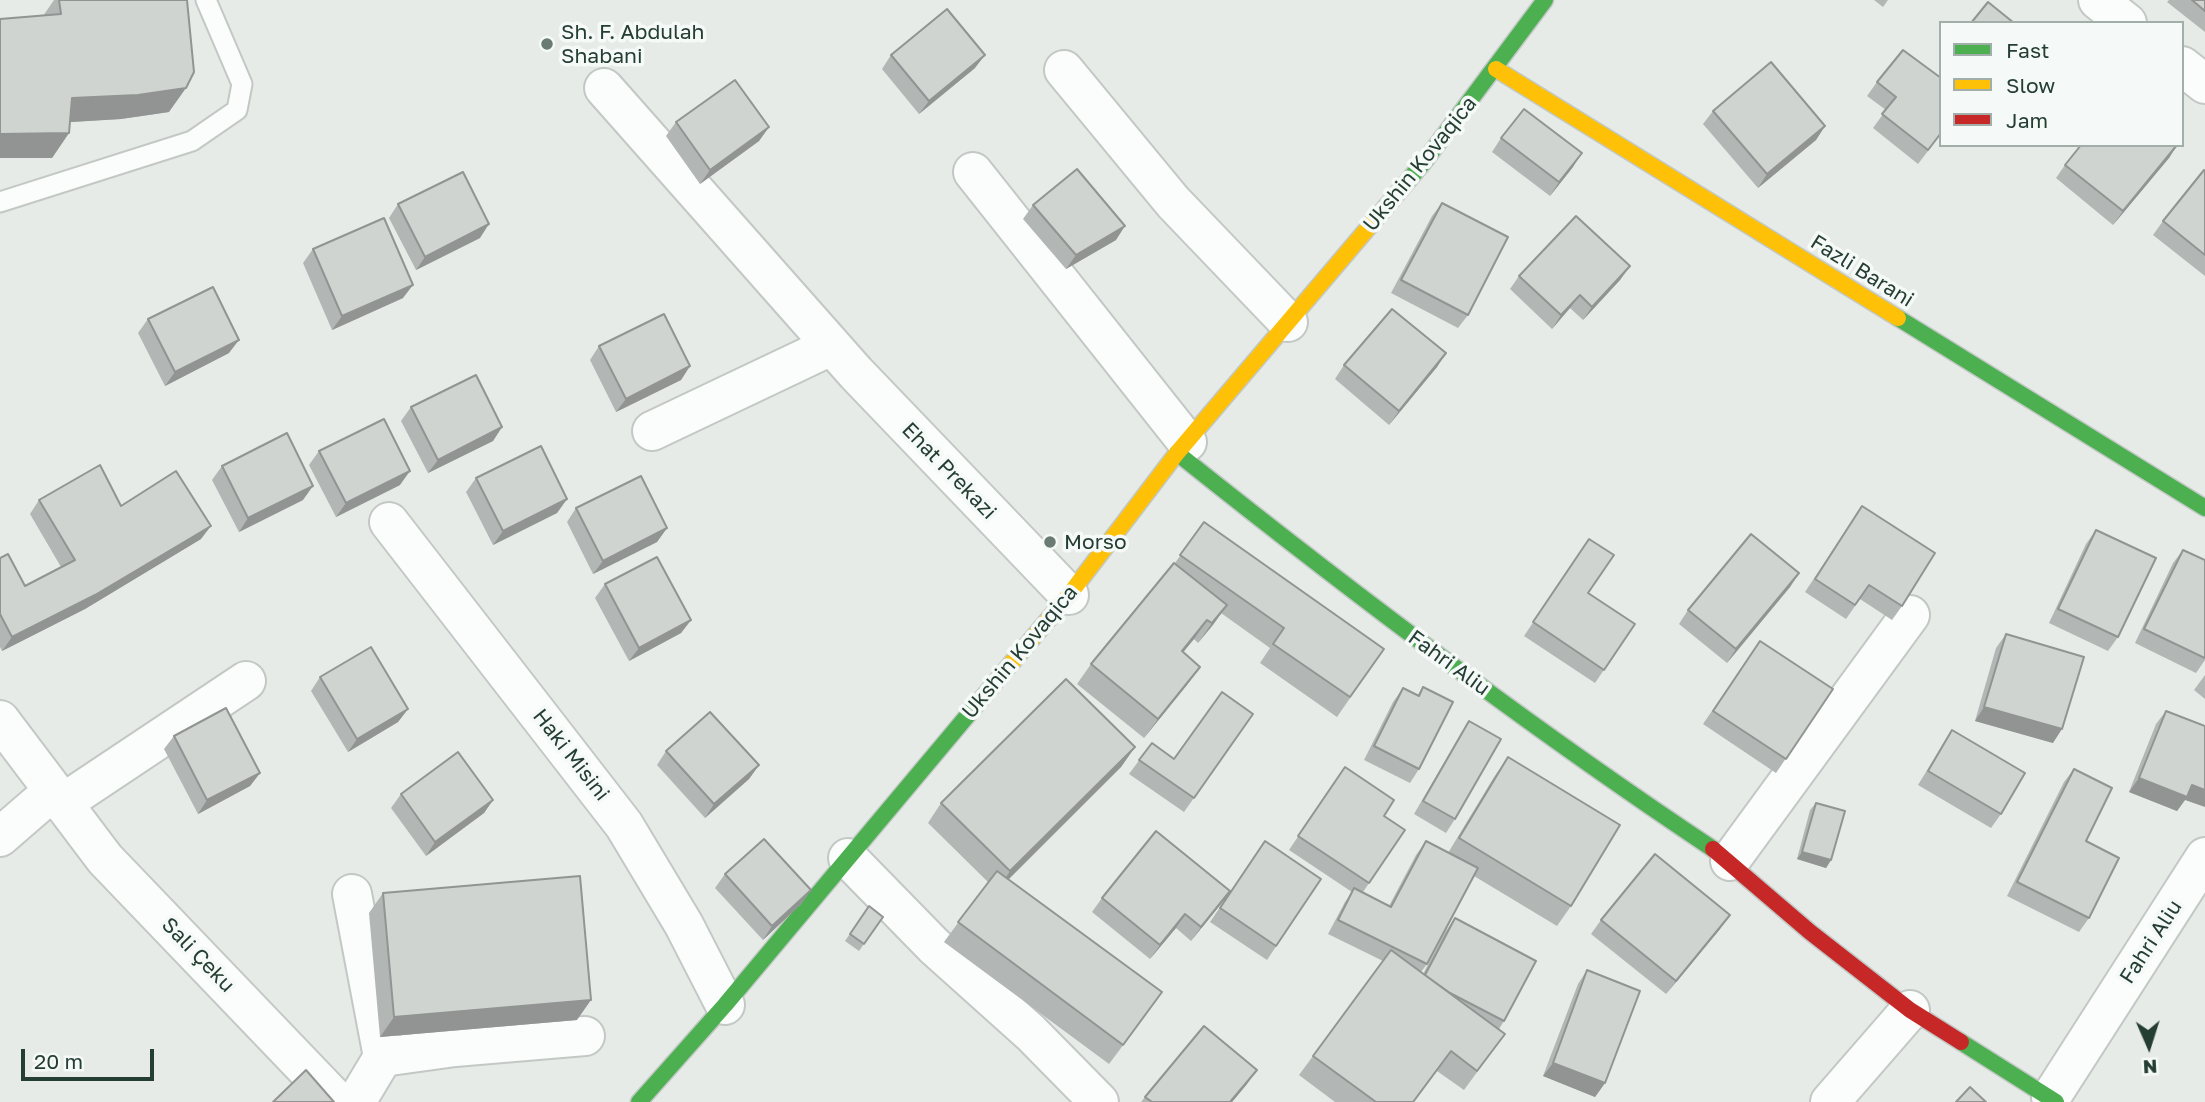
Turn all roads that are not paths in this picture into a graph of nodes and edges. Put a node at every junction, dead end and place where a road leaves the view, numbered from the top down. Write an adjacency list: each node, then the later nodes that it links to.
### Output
1 (206, 0): 11 (lane)
2 (1545, 0): 6 (street, Ukshin Kovaqica)
3 (2098, 0): 4 (street)
4 (2124, 21)
5 (2184, 68): 8 (street)
6 (1496, 69): 12 (street, Ukshin Kovaqica); 16 (street, Fazli Barani)
7 (1064, 70): 12 (street)
8 (2205, 84)
9 (604, 88): 13 (street, Ehat Prekazi)
10 (973, 172): 15 (street)
11 (0, 202)
12 (1288, 322): 15 (street, Ukshin Kovaqica)
13 (831, 346): 14 (street); 18 (street, Ehat Prekazi)
14 (652, 431)
15 (1182, 447): 18 (street, Ukshin Kovaqica); 26 (street, Fahri Aliu)
16 (2205, 508)
17 (389, 522): 28 (street, Haki Misini)
18 (1069, 595): 25 (street, Ukshin Kovaqica)
19 (1910, 615): 26 (street)
20 (246, 681): 22 (street)
21 (0, 720): 22 (street, Sali Çeku)
22 (58, 797): 23 (street); 33 (street, Sali Çeku)
23 (0, 837)
24 (2205, 857): 32 (street, Fahri Aliu)
25 (848, 858): 28 (street, Ukshin Kovaqica); 36 (street)
26 (1730, 862): 29 (street, Fahri Aliu)
27 (352, 894): 31 (street)
28 (725, 1005): 35 (street, Ukshin Kovaqica)
29 (1910, 1010): 32 (street, Fahri Aliu); 37 (street)
30 (585, 1036): 31 (street)
31 (383, 1056): 34 (street)
32 (2053, 1100)
33 (338, 1102)
34 (356, 1102)
35 (639, 1102)
36 (1099, 1102)
37 (1830, 1102)

